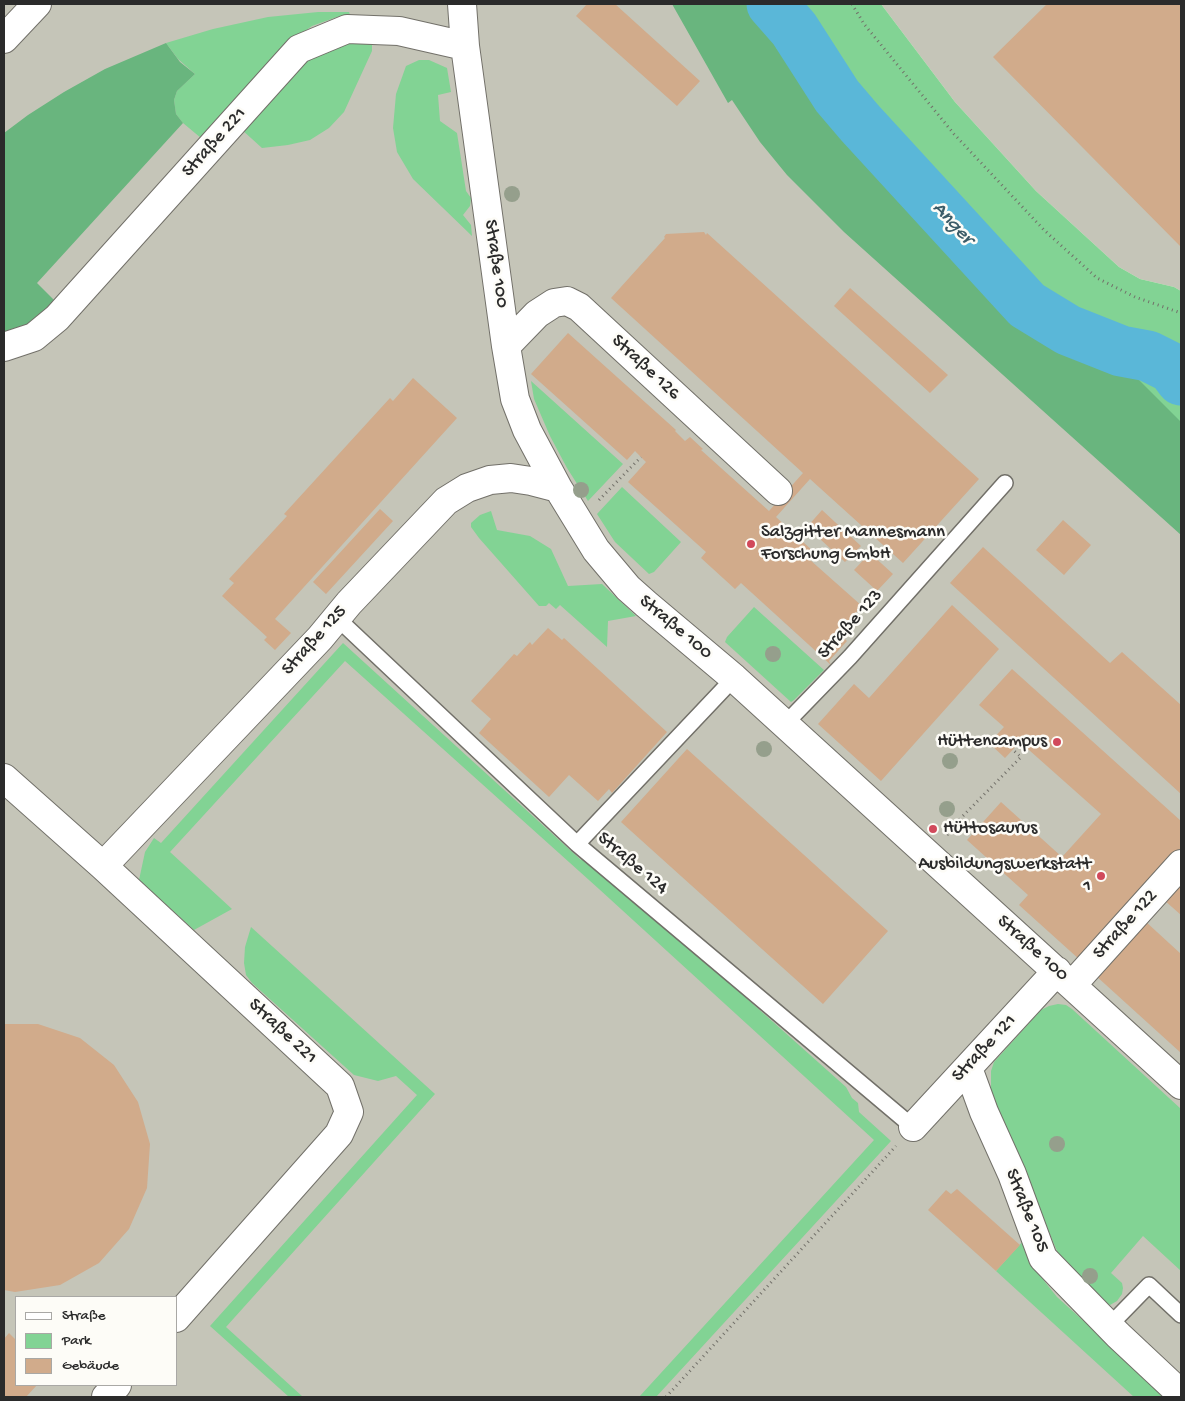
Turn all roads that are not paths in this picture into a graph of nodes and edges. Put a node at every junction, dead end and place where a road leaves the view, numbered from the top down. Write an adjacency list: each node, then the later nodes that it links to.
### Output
1 (37, 4): 3 (street)
2 (463, 4): 4 (street, Straße 100)
3 (4, 39)
4 (465, 46): 5 (street, Straße 100); 6 (street, Straße 221)
5 (506, 346): 8 (street, Straße 100); 9 (street, Straße 126)
6 (4, 347)
7 (1005, 483): 12 (lane, Straße 123)
8 (558, 488): 10 (street, Straße 125); 11 (street, Straße 100)
9 (778, 491)
10 (336, 618): 14 (lane, Straße 124); 16 (street, Straße 125)
11 (734, 678): 12 (street, Straße 100); 14 (lane)
12 (785, 724): 17 (street, Straße 100)
13 (4, 778): 16 (street, Straße 221)
14 (577, 844): 20 (lane, Straße 124)
15 (1181, 864): 17 (street, Straße 122)
16 (104, 866): 22 (street, Straße 221)
17 (1064, 978): 18 (street, Straße 121); 19 (street, Straße 100)
18 (968, 1068): 20 (street, Straße 121); 23 (street, Straße 105)
19 (1181, 1085)
20 (913, 1127)
21 (1181, 1315): 23 (lane)
22 (178, 1316)
23 (1109, 1326): 25 (street, Straße 105)
24 (116, 1386): 26 (street)
25 (1181, 1394)
26 (106, 1397)

